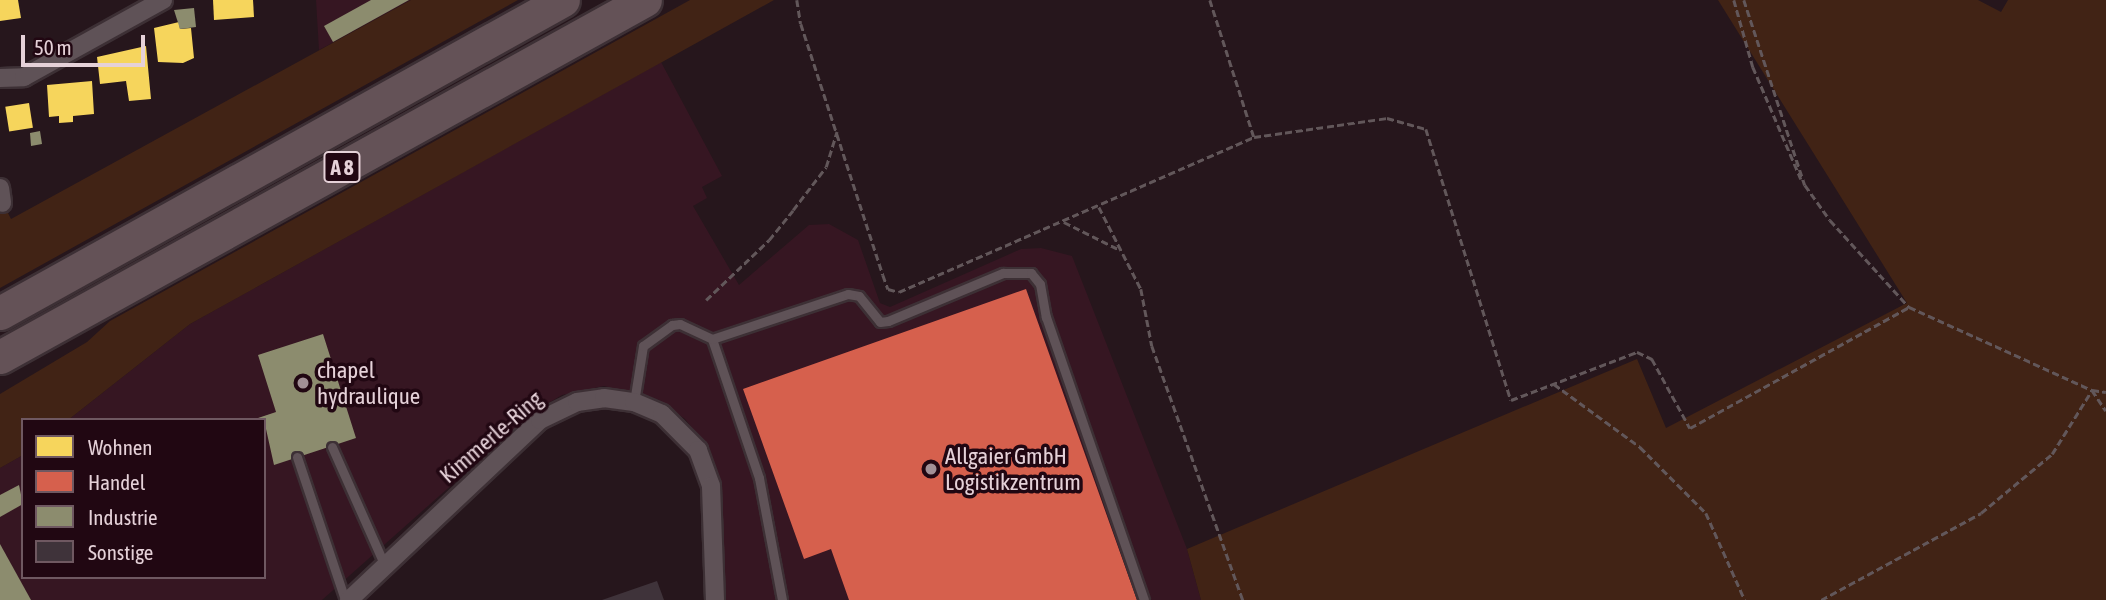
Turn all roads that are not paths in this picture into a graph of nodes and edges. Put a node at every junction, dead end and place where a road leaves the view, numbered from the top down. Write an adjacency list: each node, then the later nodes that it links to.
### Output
1 (163, 0): 4 (street)
2 (563, 0): 5 (highway, A 8)
3 (645, 0): 7 (highway, A 8)
4 (0, 78)
5 (0, 313)
6 (712, 338): 8 (lane); 14 (lane); 15 (lane)
7 (0, 357)
8 (634, 402): 11 (street, Kimmerle-Ring); 13 (street, Kimmerle-Ring)
9 (332, 447): 11 (lane)
10 (297, 457): 12 (lane)
11 (385, 566): 12 (street, Kimmerle-Ring)
12 (347, 600)
13 (715, 600)
14 (782, 600)
15 (1144, 600)

